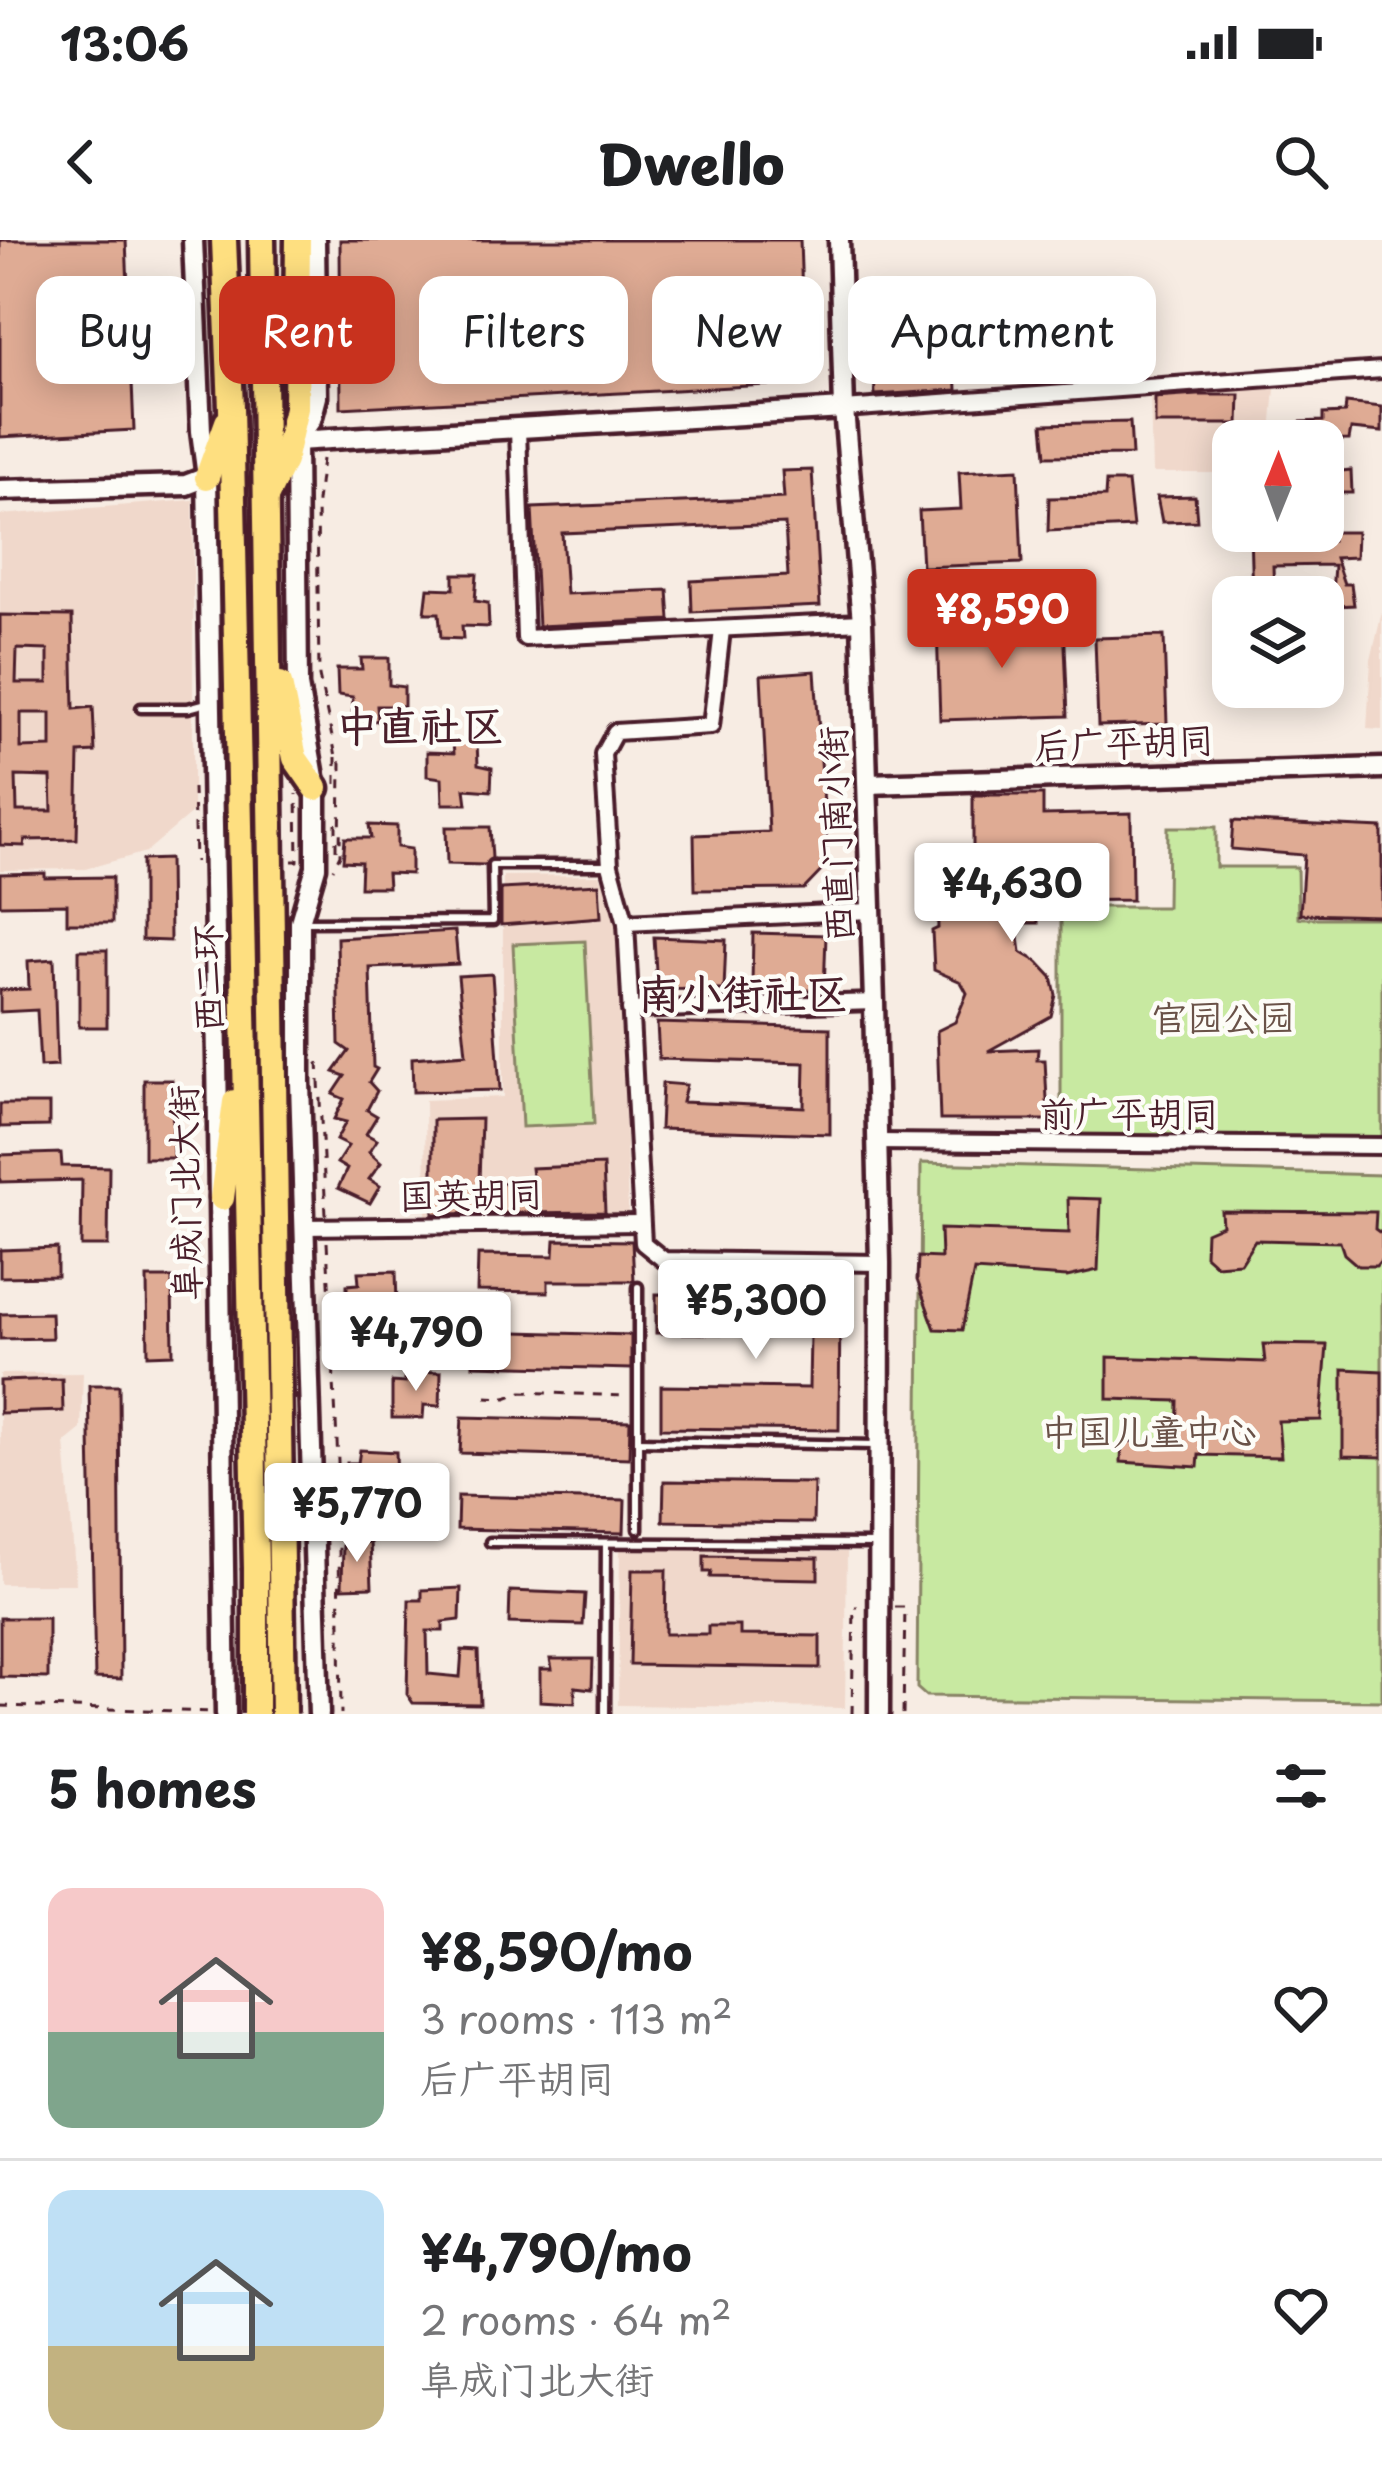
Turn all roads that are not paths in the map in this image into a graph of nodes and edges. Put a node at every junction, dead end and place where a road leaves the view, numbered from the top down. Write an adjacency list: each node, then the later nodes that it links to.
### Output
1 (194, 240): 12 (street, 阜成门北大街)
2 (224, 240): 8 (highway, 西二环)
3 (262, 240): 14 (highway, 西二环)
4 (298, 240): 11 (highway)
5 (315, 240): 11 (street)
6 (839, 240): 9 (street, 西直门南小街)
7 (1382, 370): 9 (street)
8 (231, 408): 12 (highway); 29 (highway, 西二环)
9 (844, 409): 10 (street); 15 (street, 西直门南小街)
10 (518, 429): 11 (street); 16 (street)
11 (291, 447): 14 (highway); 22 (street)
12 (207, 477): 13 (street); 18 (street, 阜成门北大街)
13 (10, 493)
14 (266, 510): 17 (highway, 西二环)
15 (862, 622): 16 (street); 21 (street, 西直门南小街)
16 (722, 630): 23 (street)
17 (266, 634): 22 (highway); 43 (highway, 西二环)
18 (210, 702): 19 (lane); 32 (street, 阜成门北大街)
19 (141, 708)
20 (1382, 768): 21 (street, 后广平胡同)
21 (868, 784): 24 (street, 西直门南小街)
22 (316, 791): 25 (street)
23 (610, 865): 25 (lane); 26 (street)
24 (870, 911): 26 (street); 27 (street, 西直门南小街)
25 (300, 922): 34 (street)
26 (626, 922): 28 (street)
27 (874, 1002): 28 (street); 30 (street, 西直门南小街)
28 (630, 1010): 33 (street)
29 (245, 1029): 32 (highway); 43 (highway, 西二环)
30 (876, 1142): 31 (street, 前广平胡同); 35 (street, 西直门南小街)
31 (1382, 1145)
32 (222, 1198): 44 (street, 阜成门北大街)
33 (640, 1223): 34 (street, 国英胡同); 35 (street)
34 (303, 1226): 48 (street)
35 (880, 1263): 38 (street, 西直门南小街)
36 (638, 1287): 37 (lane)
37 (638, 1441): 38 (lane); 39 (lane)
38 (880, 1445): 42 (street, 西直门南小街)
39 (638, 1528)
40 (490, 1542): 41 (lane)
41 (606, 1544): 42 (lane); 49 (lane)
42 (879, 1544): 50 (street, 西直门南小街)
43 (269, 1567): 45 (highway, 西二环, bridge); 46 (highway, 西二环, bridge)
44 (226, 1713): 47 (street)
45 (256, 1714)
46 (284, 1714)
47 (296, 1714)
48 (319, 1714)
49 (605, 1714)
50 (879, 1714)

